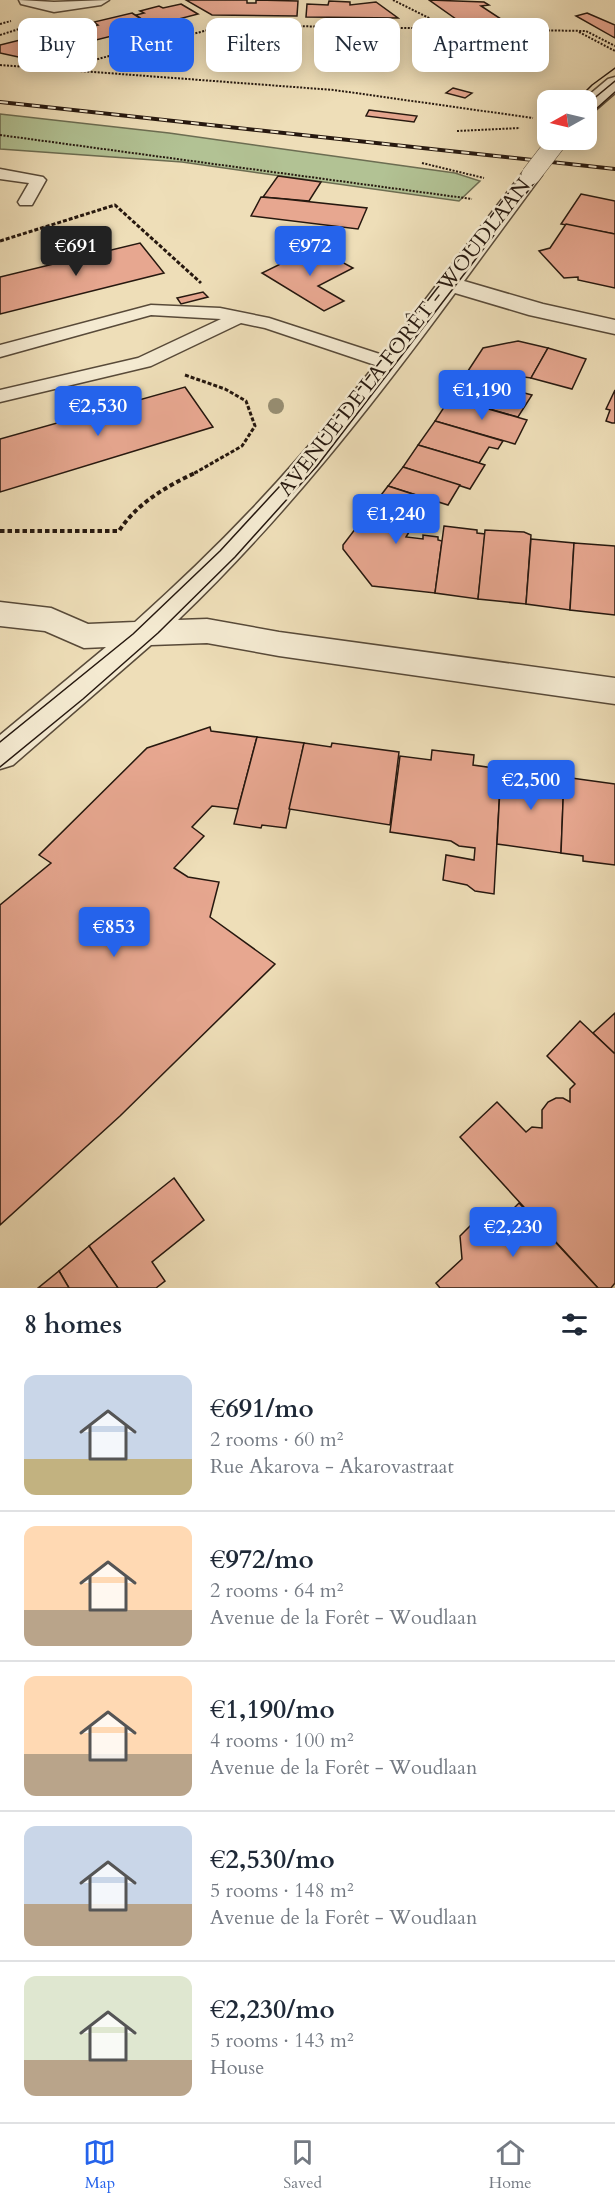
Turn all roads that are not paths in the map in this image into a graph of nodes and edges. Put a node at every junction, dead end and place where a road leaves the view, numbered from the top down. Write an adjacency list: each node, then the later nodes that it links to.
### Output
1 (27, 0): 2 (street)
2 (101, 0)
3 (615, 83): 4 (street)
4 (597, 99)
5 (550, 150): 8 (street, AVENUE DE LA FORÊT - WOUDLAAN, bridge)
6 (0, 174): 7 (lane)
7 (26, 202)
8 (449, 284): 10 (street); 12 (street, AVENUE DE LA FORÊT - WOUDLAAN)
9 (239, 317): 11 (lane); 12 (lane); 13 (lane)
10 (615, 327)
11 (0, 351)
12 (388, 363): 15 (street, AVENUE DE LA FORÊT - WOUDLAAN)
13 (0, 396)
14 (0, 614): 15 (street)
15 (146, 633): 16 (street); 17 (street, AVENUE DE LA FORÊT - WOUDLAAN)
16 (615, 691)
17 (0, 754)

